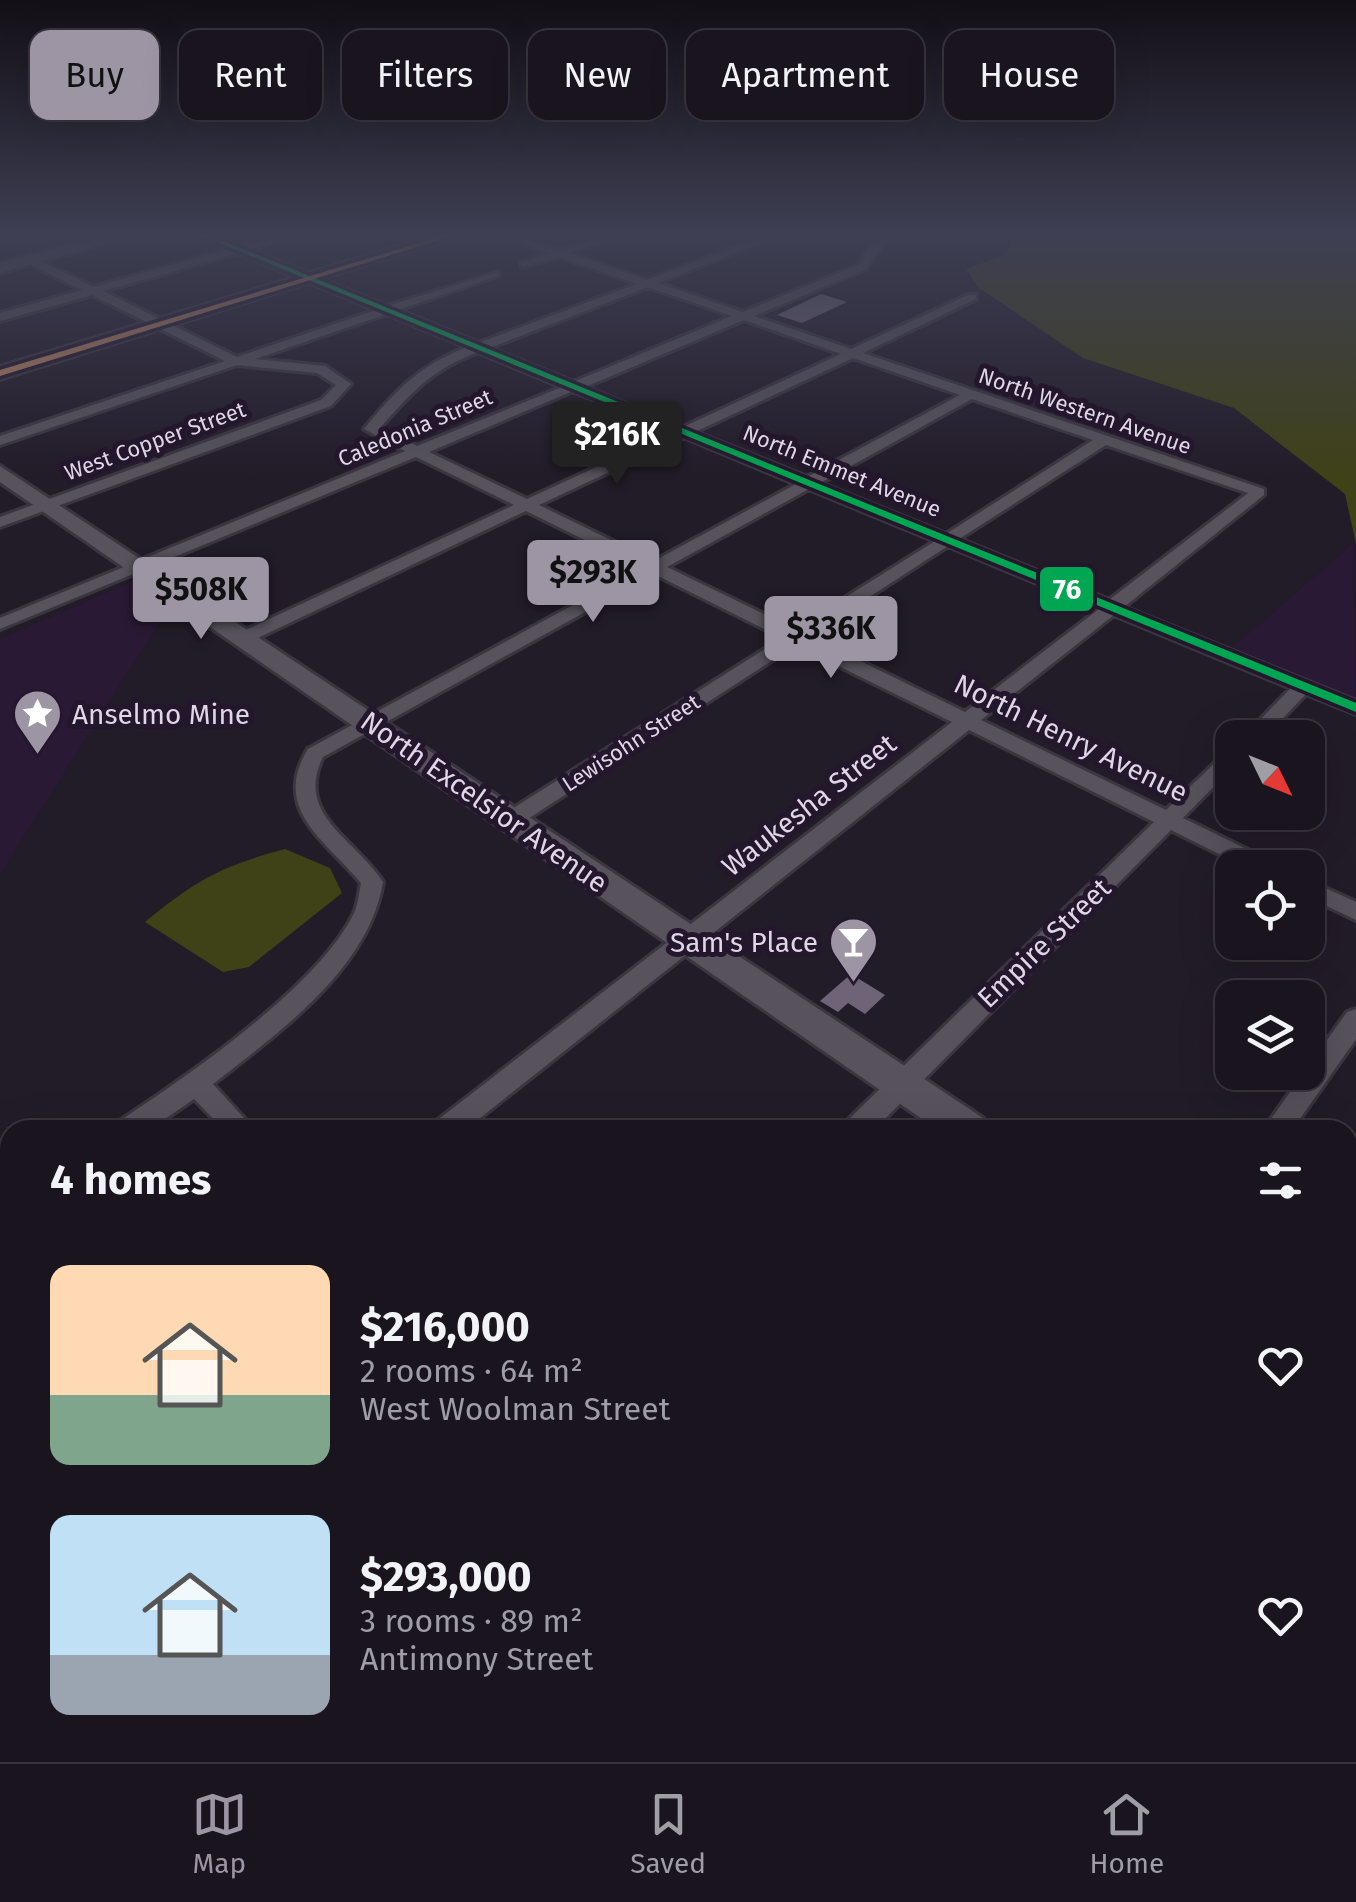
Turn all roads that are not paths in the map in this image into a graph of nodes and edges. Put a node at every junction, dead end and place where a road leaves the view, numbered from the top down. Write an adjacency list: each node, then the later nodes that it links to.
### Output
1 (138, 315): 8 (street)
2 (189, 315): 8 (street)
3 (372, 315): 11 (street)
4 (400, 315): 9 (street, North Emmet Avenue)
5 (560, 315): 9 (street)
6 (745, 315): 10 (street, North Western Avenue); 13 (street, Caledonia Street)
7 (931, 315): 10 (street)
8 (157, 325): 11 (street); 12 (street)
9 (478, 346): 13 (street, North Emmet Avenue); 18 (street)
10 (854, 352): 14 (street, North Western Avenue); 15 (street)
11 (236, 361): 17 (street); 22 (street, West Copper Street)
12 (0, 373)
13 (574, 386): 15 (street, North Emmet Avenue); 18 (street, Caledonia Street)
14 (973, 393): 16 (street, North Western Avenue); 20 (street)
15 (684, 431): 20 (street, North Emmet Avenue); 23 (street)
16 (1102, 440): 21 (street, North Western Avenue); 25 (street, Lewisohn Street)
17 (0, 441)
18 (416, 451): 23 (street, North Henry Avenue); 27 (street, Caledonia Street)
19 (0, 472): 22 (street, North Excelsior Avenue)
20 (808, 482): 25 (street, North Emmet Avenue); 26 (street)
21 (1259, 492): 28 (street, Waukesha Street)
22 (47, 505): 24 (street, West Copper Street); 27 (street, North Excelsior Avenue)
23 (526, 505): 26 (street, North Henry Avenue); 31 (street)
24 (0, 522)
25 (950, 539): 28 (street, North Emmet Avenue); 30 (street, Lewisohn Street)
26 (651, 566): 30 (street, North Henry Avenue); 34 (street)
27 (138, 567): 29 (street, Caledonia Street); 31 (street, North Excelsior Avenue)
28 (1115, 606): 32 (street, North Emmet Avenue); 35 (street, Waukesha Street)
29 (0, 624)
30 (796, 637): 35 (street, North Henry Avenue); 38 (street, Lewisohn Street)
31 (243, 638): 34 (street, North Excelsior Avenue)
32 (1303, 686): 33 (street, North Emmet Avenue); 36 (street)
33 (1356, 708)
34 (367, 720): 38 (street, North Excelsior Avenue); 46 (street)
35 (968, 720): 39 (street, North Henry Avenue); 43 (street, Waukesha Street)
36 (1270, 720)
37 (1215, 774): 39 (street, Empire Street)
38 (512, 819): 43 (street, North Excelsior Avenue)
39 (1170, 820): 40 (street, North Henry Avenue); 45 (street, Empire Street)
40 (1231, 850)
41 (1325, 896): 42 (street)
42 (1356, 912)
43 (684, 939): 45 (street, North Excelsior Avenue); 49 (street, Waukesha Street)
44 (1356, 1019): 52 (street)
45 (900, 1084): 50 (street, Empire Street); 51 (street, North Excelsior Avenue)
46 (198, 1086): 47 (street); 48 (street)
47 (144, 1120)
48 (230, 1120)
49 (458, 1120)
50 (866, 1120)
51 (953, 1120)
52 (1284, 1120)

